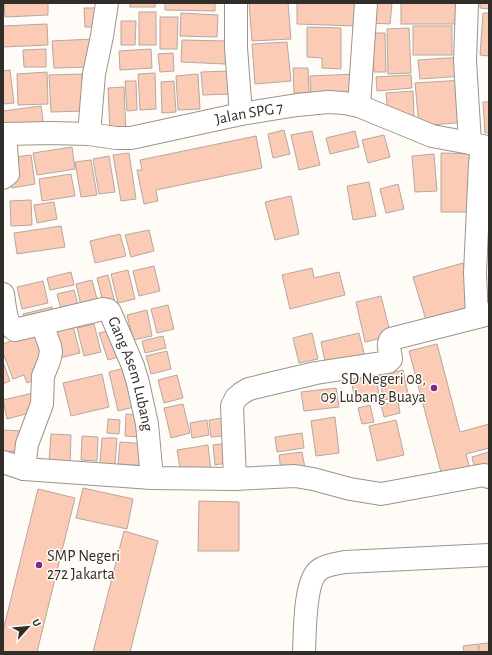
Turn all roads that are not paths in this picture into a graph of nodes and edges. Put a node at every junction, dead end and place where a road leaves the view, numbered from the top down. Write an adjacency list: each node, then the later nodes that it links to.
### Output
1 (107, 3): 8 (street)
2 (236, 3): 6 (street)
3 (366, 3): 5 (street)
4 (467, 3): 9 (street)
5 (359, 106): 6 (street, Jalan SPG 7); 9 (street, Jalan SPG 7)
6 (240, 114): 8 (street, Jalan SPG 7)
7 (4, 134): 8 (street, Jalan SPG 7); 10 (street)
8 (89, 134)
9 (480, 146): 12 (street)
10 (3, 178)
11 (3, 294): 13 (street, Gang Asem Lubang)
12 (483, 315): 18 (street)
13 (42, 324): 15 (street); 17 (street, Gang Asem Lubang)
14 (3, 462): 15 (street)
15 (24, 469): 17 (street)
16 (489, 477): 18 (street)
17 (152, 478): 18 (street)
18 (236, 479)
19 (489, 555): 20 (street)
20 (304, 652)

